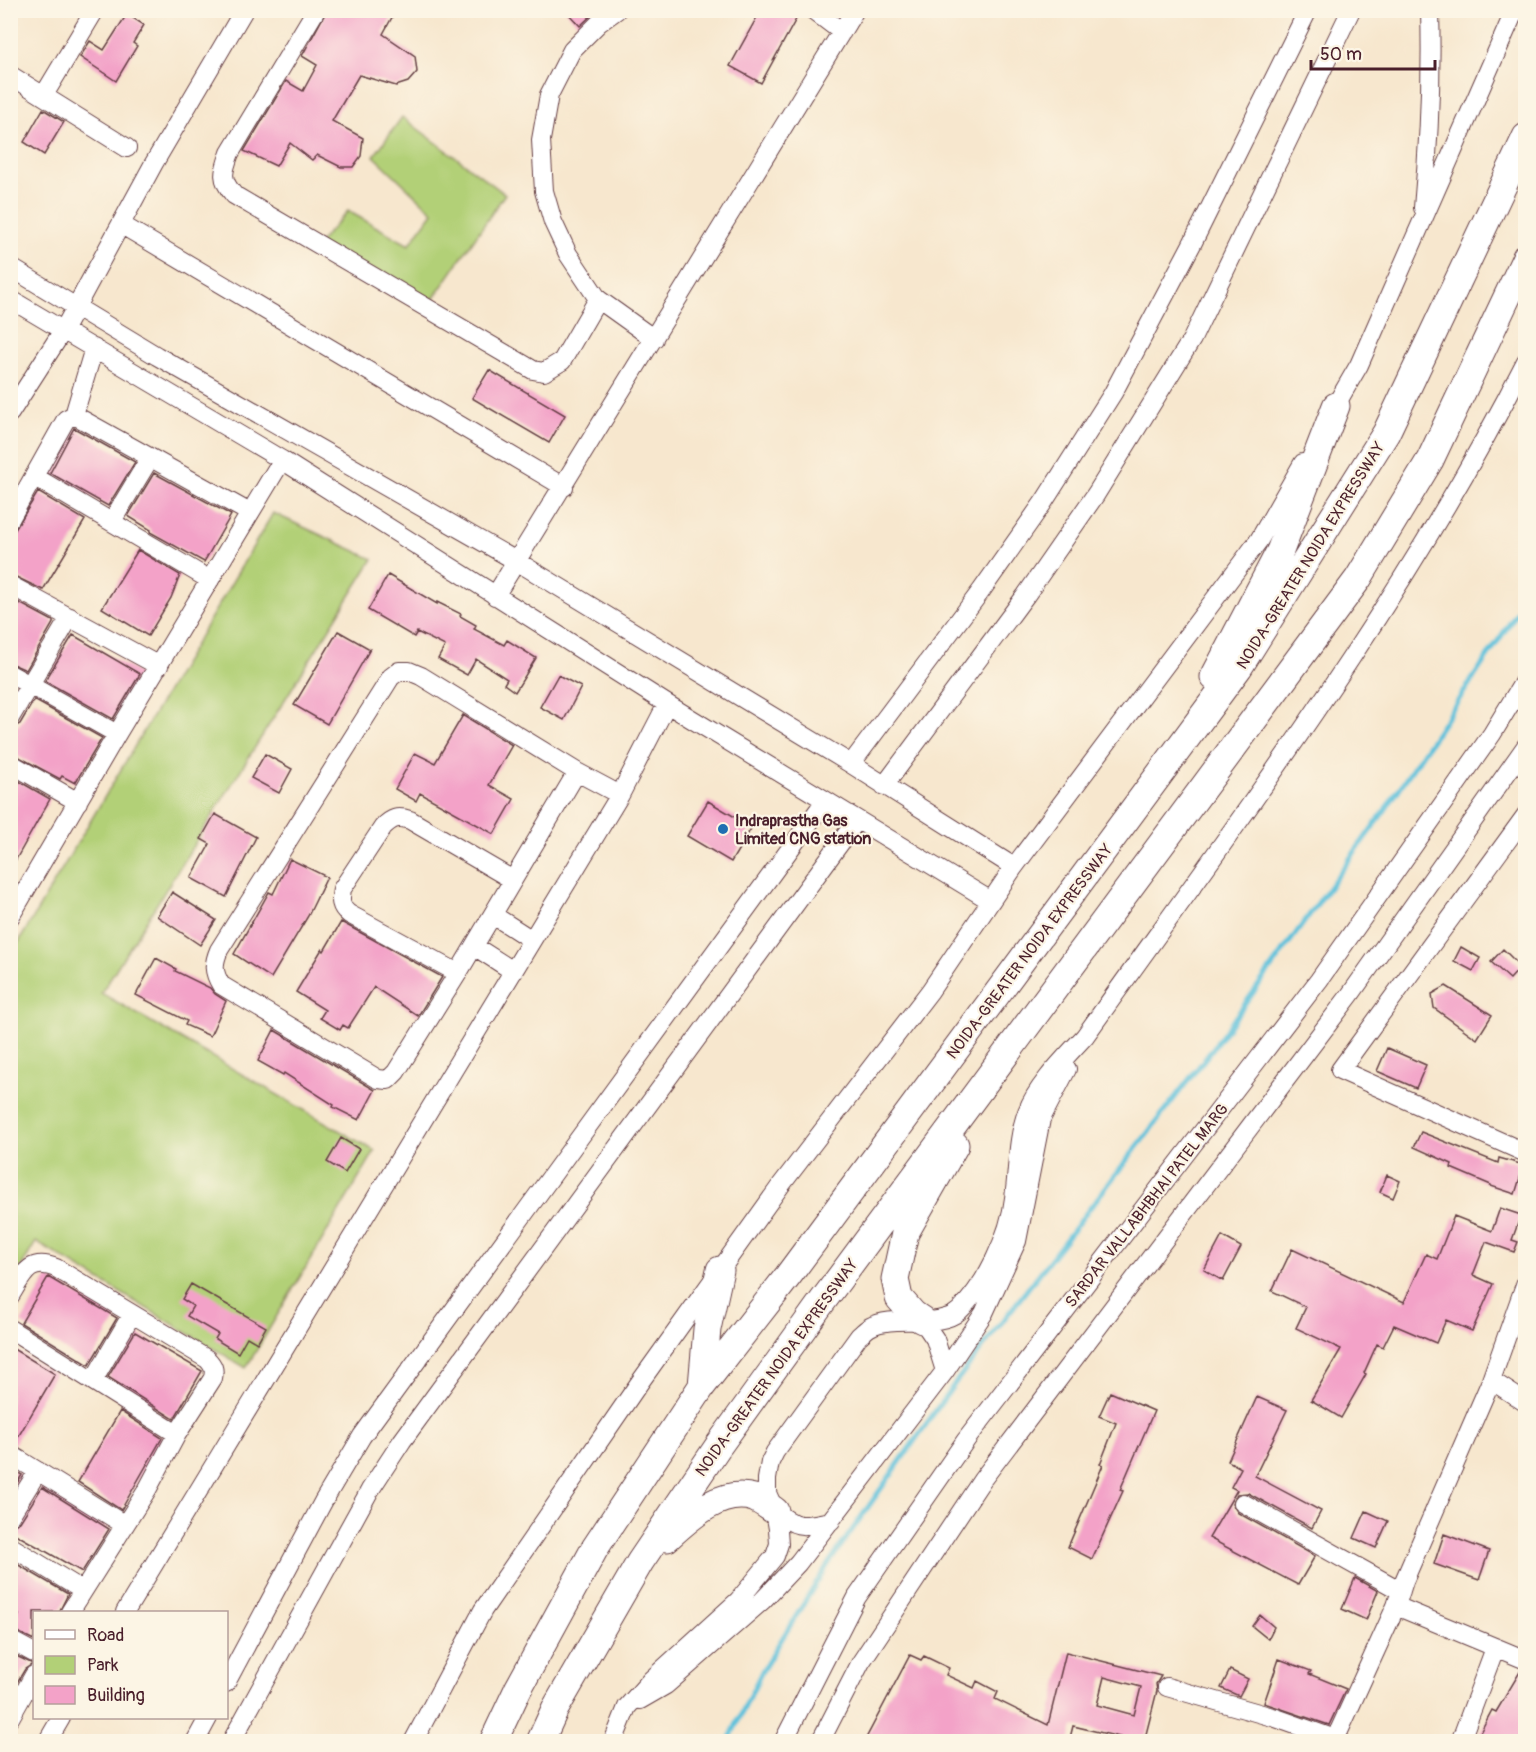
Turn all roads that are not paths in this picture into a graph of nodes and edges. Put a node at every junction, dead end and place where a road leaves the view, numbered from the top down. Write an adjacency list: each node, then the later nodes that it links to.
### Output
1 (96, 10): 13 (street)
2 (244, 10): 16 (street)
3 (316, 10): 21 (street)
4 (617, 10): 21 (street)
5 (813, 10): 11 (street)
6 (855, 10): 11 (street)
7 (1308, 10): 52 (street)
8 (1351, 10): 54 (street)
9 (1430, 10): 17 (street)
10 (1515, 10): 17 (street)
11 (842, 32): 24 (street)
12 (10, 75): 13 (street)
13 (44, 95): 15 (street)
14 (1526, 137): 50 (highway, NOIDA-GREATER NOIDA EXPRESSWAY)
15 (127, 148)
16 (122, 225): 22 (street); 33 (street)
17 (1421, 225): 27 (street)
18 (1526, 257): 71 (highway, NOIDA-GREATER NOIDA EXPRESSWAY)
19 (10, 267): 22 (street)
20 (10, 299): 23 (street)
21 (598, 299): 24 (street)
22 (77, 306): 23 (street); 37 (street)
23 (64, 330): 25 (street); 28 (street)
24 (654, 339): 33 (street)
25 (94, 348): 29 (street); 31 (street)
26 (1526, 361): 70 (street)
27 (1336, 406): 50 (highway); 60 (street)
28 (10, 413)
29 (74, 415): 30 (street); 32 (street)
30 (150, 458): 34 (street); 36 (street)
31 (282, 460): 34 (street); 40 (street)
32 (35, 477): 35 (street); 36 (street)
33 (564, 487): 37 (street)
34 (250, 513): 38 (street)
35 (10, 519)
36 (111, 521): 38 (street)
37 (518, 562): 40 (street); 52 (street)
38 (210, 580): 42 (street)
39 (10, 585): 41 (street)
40 (495, 596): 46 (street)
41 (70, 617): 42 (street); 45 (street)
42 (159, 666): 48 (street)
43 (10, 674): 45 (street)
44 (1526, 678): 117 (street, SARDAR VALLABHBHAI PATEL MARG)
45 (30, 685): 47 (street); 48 (street)
46 (668, 704): 55 (street); 56 (street)
47 (10, 718)
48 (117, 734): 57 (street)
49 (1526, 746): 118 (street, SARDAR VALLABHBHAI PATEL MARG)
50 (1172, 758): 82 (highway, NOIDA-GREATER NOIDA EXPRESSWAY)
51 (10, 763): 57 (street)
52 (851, 764): 54 (street)
53 (577, 772): 55 (street); 61 (street); 69 (street)
54 (884, 786): 60 (street)
55 (620, 795): 66 (street)
56 (825, 801): 59 (street); 103 (street)
57 (78, 802): 62 (street)
58 (1526, 815): 72 (street)
59 (857, 820): 63 (street); 112 (street)
60 (1014, 867): 63 (street)
61 (513, 880): 64 (street); 69 (street)
62 (16, 894): 65 (street)
63 (990, 901): 73 (street)
64 (493, 915): 66 (street); 67 (street)
65 (10, 917)
66 (532, 940): 68 (street)
67 (474, 946): 68 (street); 69 (street)
68 (513, 971): 97 (street)
69 (458, 973)
70 (1085, 1035): 77 (street); 79 (street)
71 (992, 1072): 77 (highway); 93 (highway, NOIDA-GREATER NOIDA EXPRESSWAY)
72 (1526, 1153)
73 (720, 1270): 82 (highway); 113 (street)
74 (1526, 1282): 80 (street)
75 (10, 1296): 76 (street)
76 (132, 1314): 81 (street); 84 (street)
77 (922, 1320): 79 (street); 88 (street)
78 (10, 1329): 81 (street)
79 (945, 1371): 90 (street)
80 (1491, 1380): 83 (street); 95 (street)
81 (93, 1381): 84 (street)
82 (702, 1386): 114 (highway, NOIDA-GREATER NOIDA EXPRESSWAY)
83 (1526, 1403)
84 (177, 1434): 91 (street)
85 (10, 1454): 86 (street)
86 (38, 1471): 89 (street); 91 (street)
87 (1243, 1503): 95 (street)
88 (775, 1510): 90 (street); 93 (highway); 105 (street)
89 (10, 1516)
90 (831, 1521): 105 (street)
91 (125, 1525): 94 (street)
92 (10, 1546): 94 (street)
93 (640, 1562): 115 (highway, NOIDA-GREATER NOIDA EXPRESSWAY)
94 (82, 1590): 96 (street)
95 (1399, 1599): 99 (street); 109 (street)
96 (71, 1611)
97 (126, 1611)
98 (10, 1640): 100 (street)
99 (1495, 1648): 101 (street); 119 (street)
100 (33, 1652)
101 (1526, 1660)
102 (33, 1677): 106 (street)
103 (228, 1679)
104 (1167, 1687): 109 (street)
105 (627, 1707): 116 (street)
106 (10, 1718)
107 (60, 1719): 110 (street)
108 (207, 1719): 111 (street)
109 (1335, 1740)
110 (47, 1742)
111 (195, 1742)
112 (231, 1742)
113 (413, 1742)
114 (493, 1742)
115 (540, 1742)
116 (613, 1742)
117 (783, 1742)
118 (820, 1742)
119 (1460, 1742)

